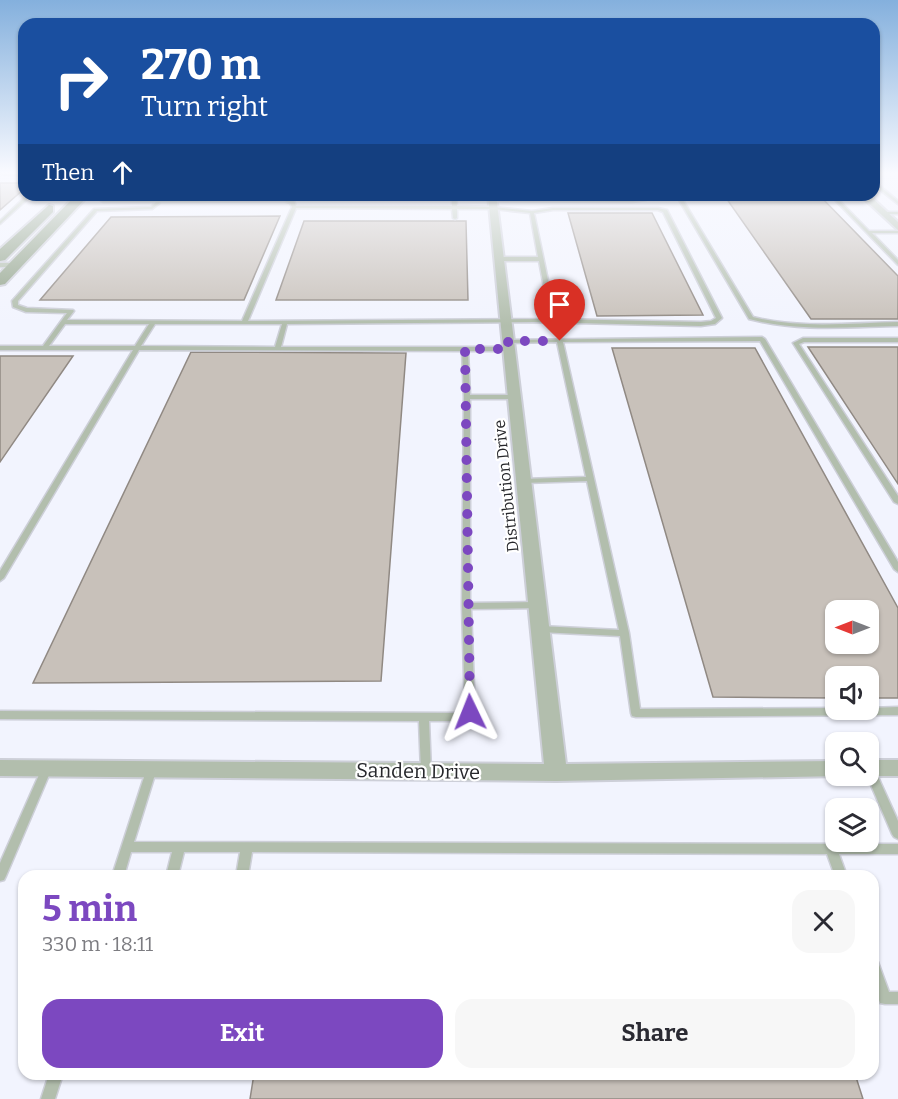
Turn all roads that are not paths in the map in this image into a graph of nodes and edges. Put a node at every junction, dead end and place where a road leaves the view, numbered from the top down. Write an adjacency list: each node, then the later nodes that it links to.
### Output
1 (33, 224): 12 (main road)
2 (55, 224): 17 (main road)
3 (83, 224): 21 (lane)
4 (287, 224): 23 (lane)
5 (495, 224): 13 (street, Distribution Drive)
6 (534, 224): 14 (lane)
7 (672, 224): 19 (lane)
8 (695, 224): 25 (lane)
9 (860, 224): 10 (lane)
10 (868, 232): 11 (lane); 15 (lane)
11 (898, 232)
12 (0, 257)
13 (499, 259): 14 (lane); 20 (street, Distribution Drive)
14 (539, 259): 19 (lane)
15 (898, 262)
16 (0, 265): 17 (lane)
17 (16, 265): 18 (main road)
18 (0, 282)
19 (553, 320): 20 (lane)
20 (506, 321): 24 (lane); 28 (street, Distribution Drive)
21 (63, 322): 22 (lane); 30 (lane)
22 (153, 322): 23 (lane); 31 (lane)
23 (244, 323): 24 (lane)
24 (285, 323): 32 (lane)
25 (898, 324)
26 (898, 340): 38 (lane)
27 (560, 341): 28 (lane); 36 (lane); 39 (lane)
28 (508, 345): 33 (lane); 35 (street, Distribution Drive)
29 (0, 348): 30 (lane)
30 (45, 348): 31 (lane)
31 (138, 349): 32 (lane); 40 (lane)
32 (277, 349): 33 (lane)
33 (465, 349): 34 (lane)
34 (467, 397): 35 (lane); 42 (lane)
35 (514, 397): 37 (street, Distribution Drive)
36 (590, 479): 37 (lane); 44 (lane)
37 (523, 481): 41 (street, Distribution Drive)
38 (898, 502)
39 (898, 569)
40 (0, 578)
41 (537, 604): 42 (lane); 43 (street, Distribution Drive)
42 (466, 606): 47 (lane)
43 (540, 629): 44 (lane); 55 (street, Distribution Drive)
44 (624, 633): 45 (lane)
45 (898, 711)
46 (0, 715): 47 (lane)
47 (424, 717): 54 (lane)
48 (0, 768): 49 (street, Sanden Drive)
49 (47, 768): 50 (street, Sanden Drive); 69 (lane)
50 (152, 768): 54 (street, Sanden Drive); 58 (lane)
51 (879, 768): 52 (street)
52 (898, 768)
53 (825, 769): 55 (street, Sanden Drive)
54 (426, 771): 55 (street, Sanden Drive)
55 (556, 773)
56 (877, 786): 57 (lane)
57 (898, 834)
58 (128, 847): 59 (lane); 65 (lane)
59 (179, 847): 60 (lane); 66 (lane)
60 (247, 847): 61 (lane); 67 (lane)
61 (825, 849)
62 (879, 849): 63 (lane)
63 (898, 849)
64 (832, 852): 68 (lane)
65 (120, 870)
66 (173, 870)
67 (243, 870)
68 (839, 870)
69 (0, 877)
70 (879, 982): 71 (lane)
71 (898, 998)
72 (54, 1080): 73 (lane)
73 (48, 1099)

